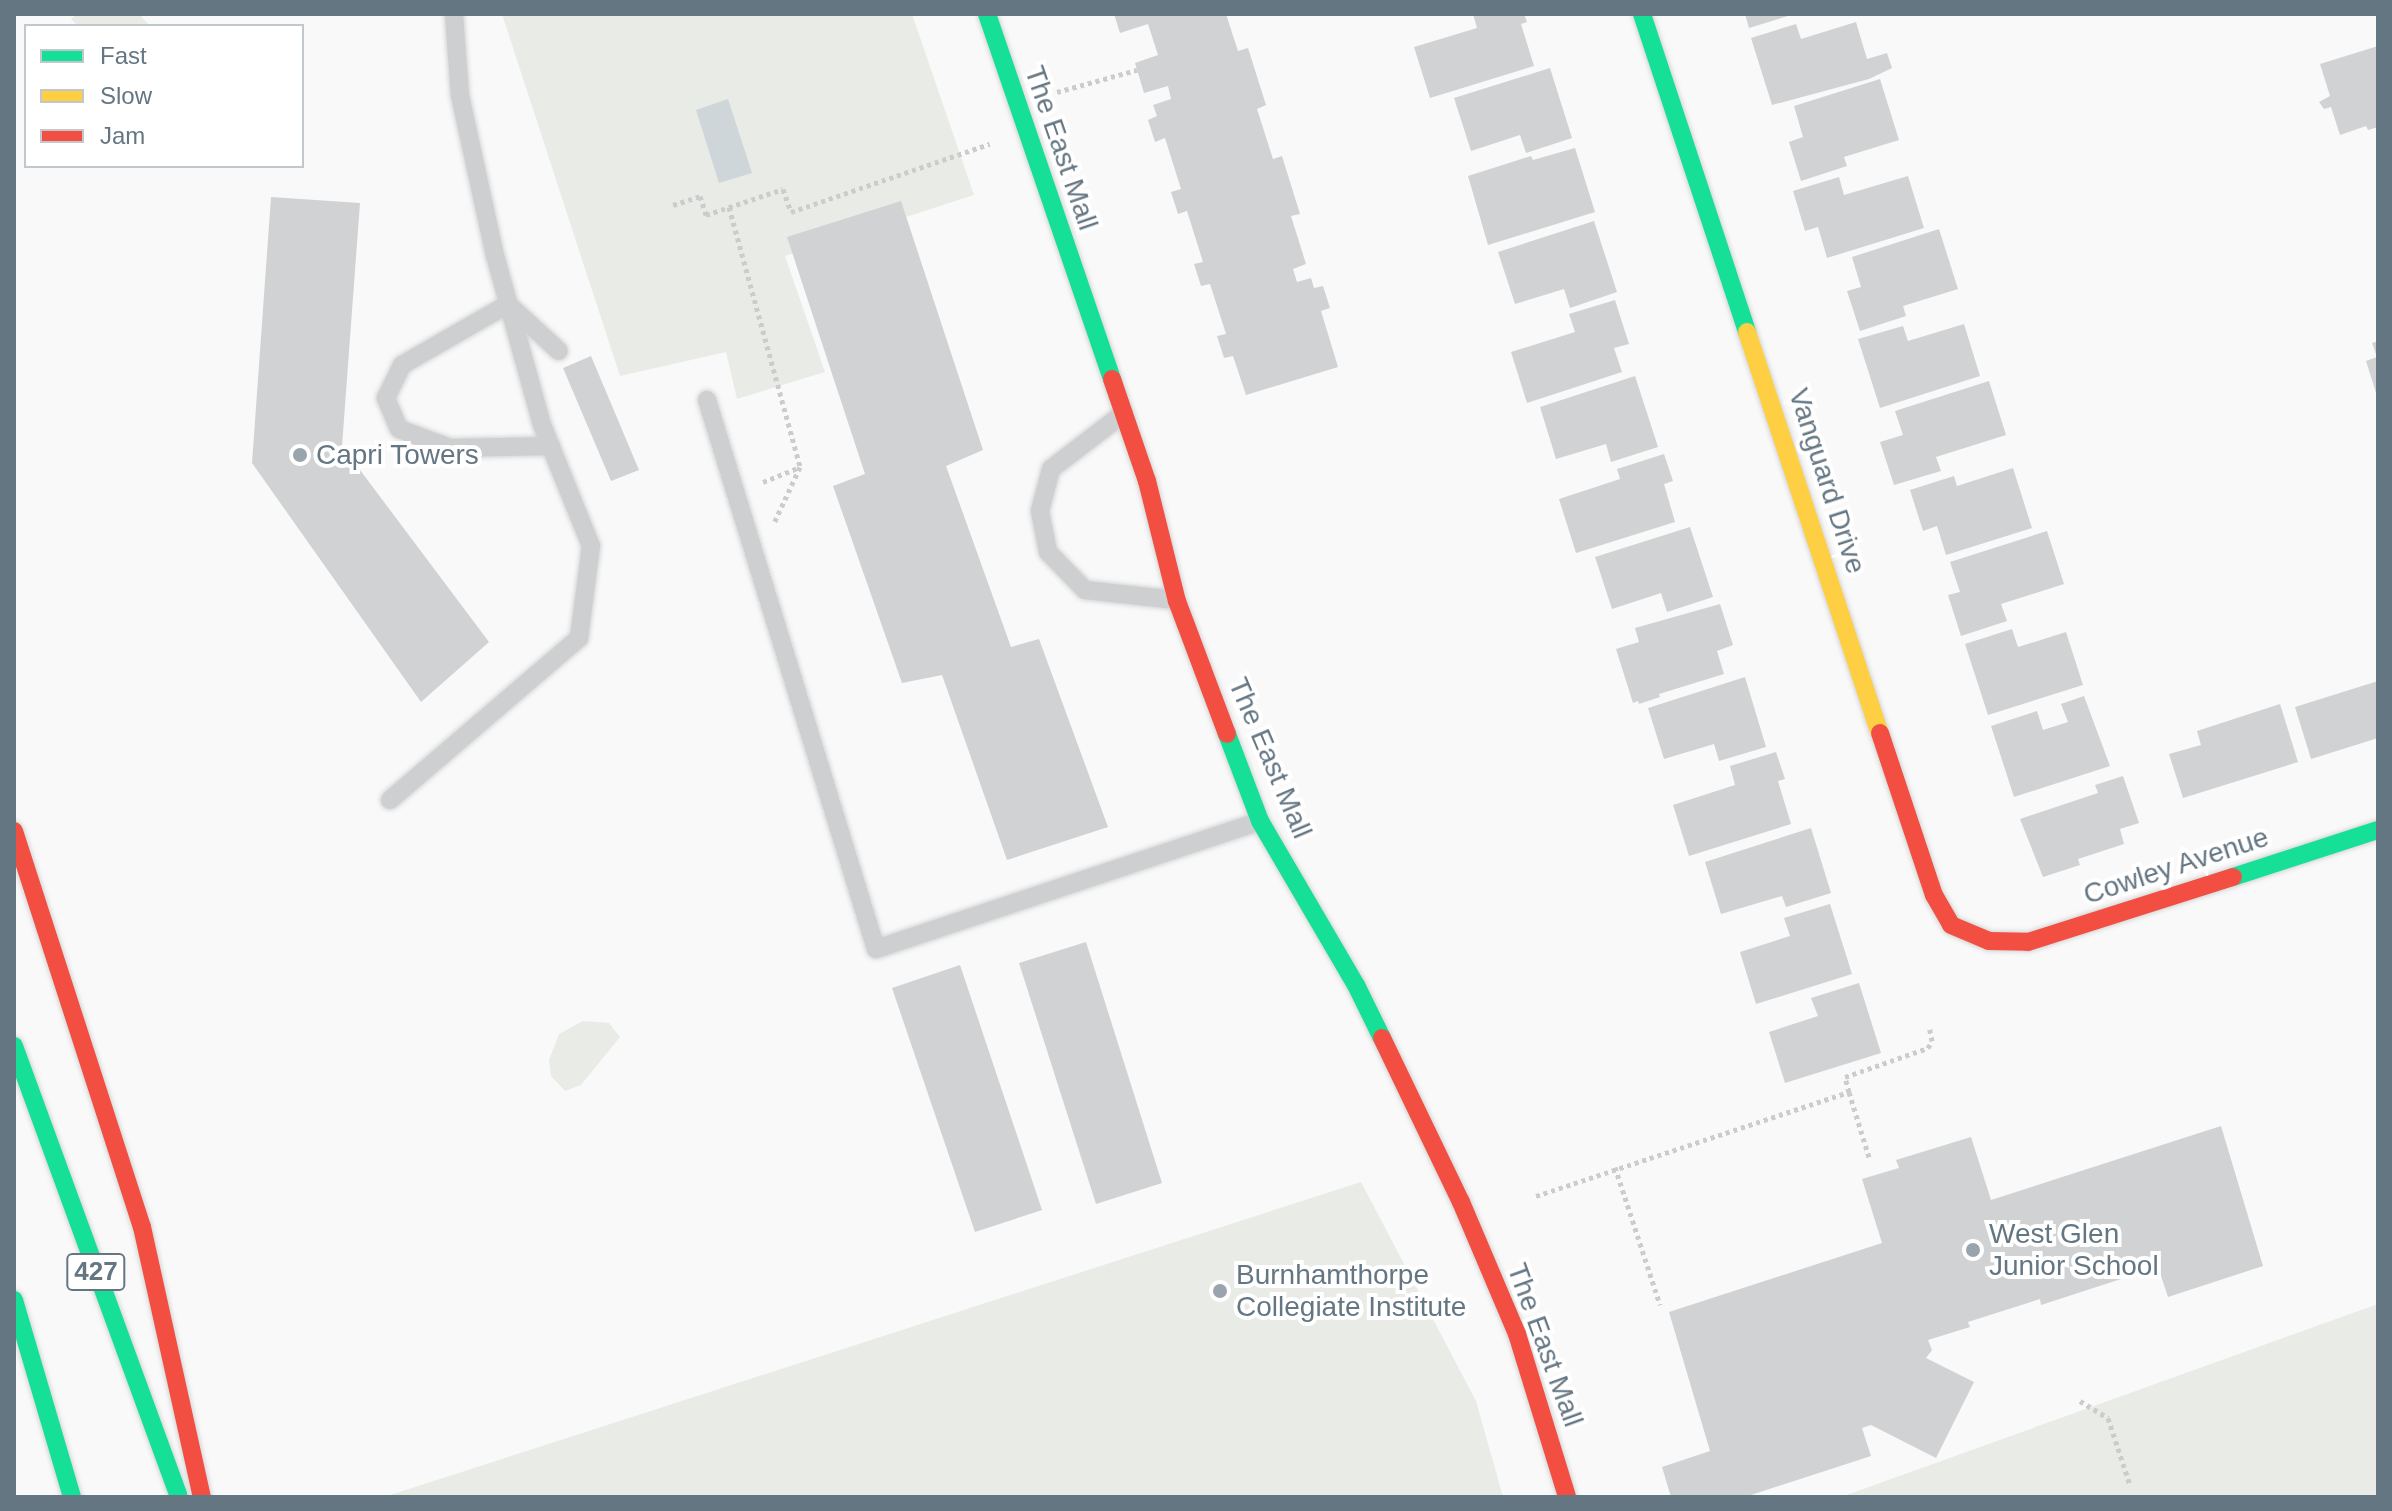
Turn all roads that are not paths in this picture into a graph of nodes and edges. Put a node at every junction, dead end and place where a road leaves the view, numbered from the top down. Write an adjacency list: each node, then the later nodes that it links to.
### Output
1 (454, 14): 4 (lane)
2 (987, 14): 7 (main road, The East Mall)
3 (1642, 14): 14 (main road, Vanguard Drive)
4 (508, 304): 5 (lane); 8 (lane); 8 (lane)
5 (559, 351)
6 (707, 400): 11 (lane)
7 (1124, 413): 9 (main road, The East Mall); 9 (lane)
8 (551, 446): 10 (lane)
9 (1177, 601): 11 (main road, The East Mall)
10 (390, 800)
11 (1260, 821): 20 (main road, The East Mall)
12 (2378, 830): 14 (main road, Cowley Avenue)
13 (14, 831): 19 (main road)
14 (1989, 941)
15 (14, 1046): 18 (main road, 427)
16 (14, 1300): 17 (main road)
17 (72, 1497)
18 (179, 1497)
19 (202, 1497)
20 (1567, 1497)

